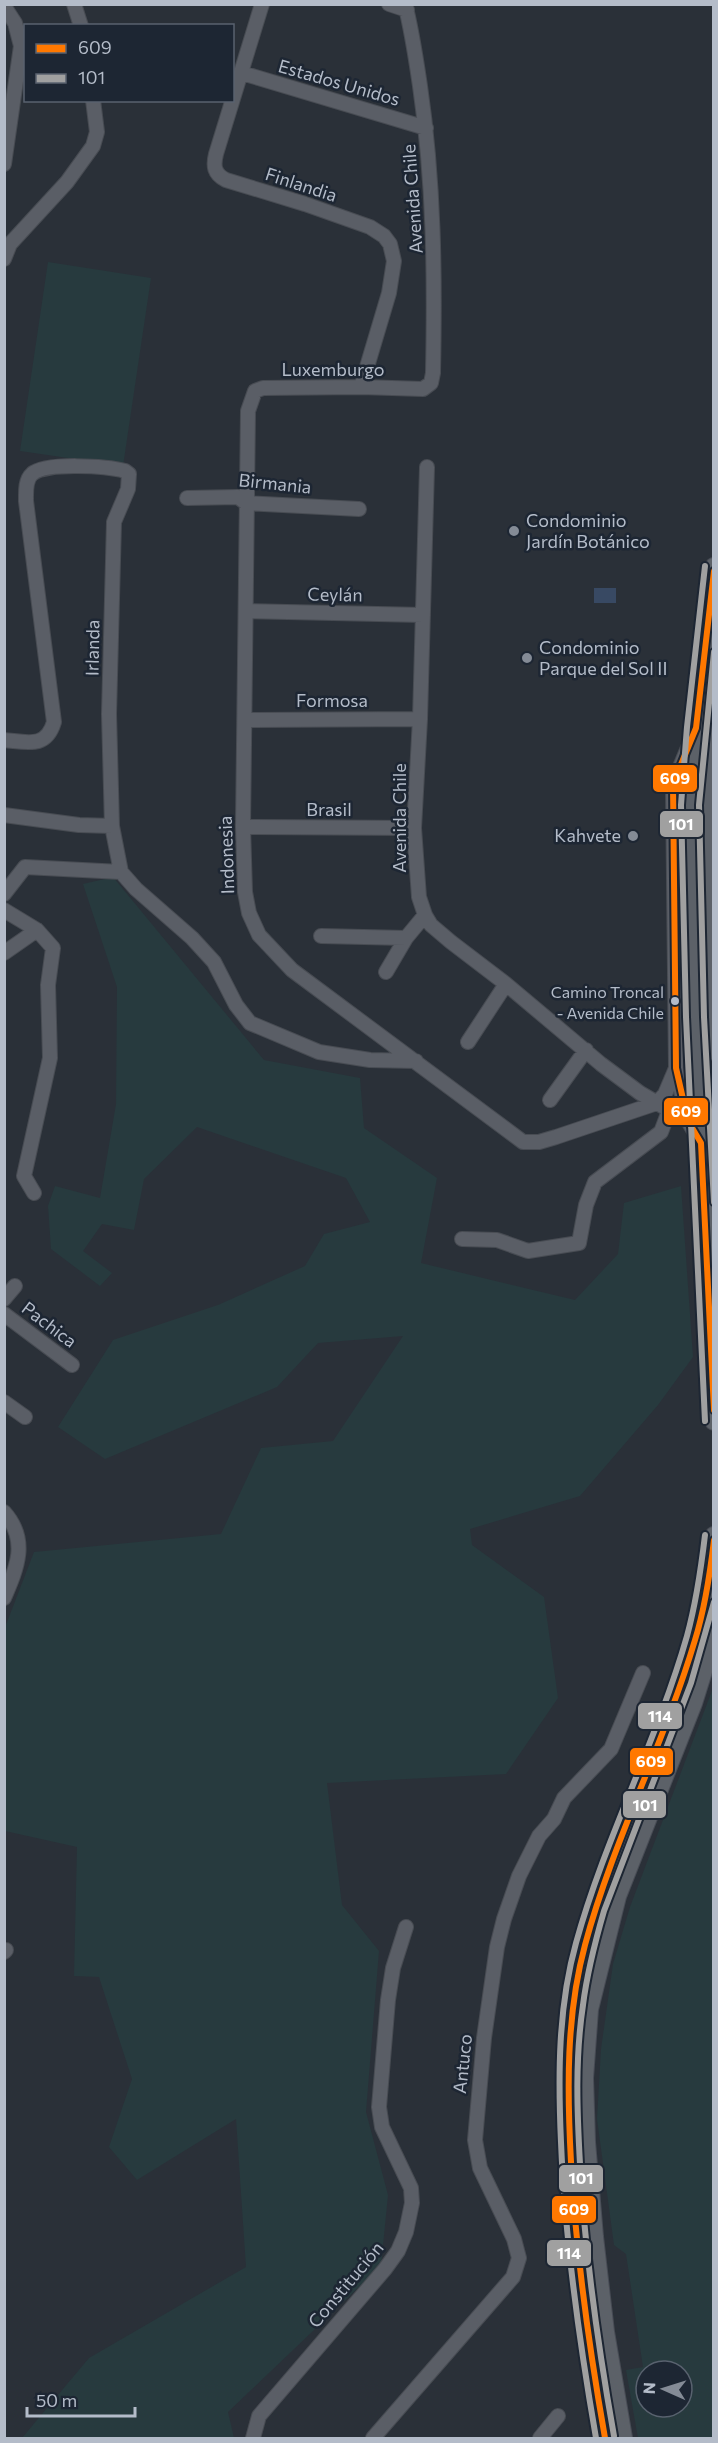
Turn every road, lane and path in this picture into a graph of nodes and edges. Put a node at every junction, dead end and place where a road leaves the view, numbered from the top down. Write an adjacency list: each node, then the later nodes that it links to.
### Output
1 (74, 4): 6 (street)
2 (262, 4): 7 (street)
3 (389, 4): 5 (street)
4 (4, 6): 12 (street)
5 (406, 7): 11 (street, Avenida Chile)
6 (80, 24)
7 (242, 73): 8 (street, Finlandia); 11 (street, Estados Unidos)
8 (234, 98)
9 (93, 102): 13 (street)
10 (233, 102): 14 (street, Finlandia)
11 (426, 128): 15 (street, Avenida Chile)
12 (4, 164)
13 (4, 259)
14 (361, 387): 15 (street, Luxemburgo); 16 (street, Luxemburgo)
15 (423, 390)
16 (250, 402): 19 (street, Indonesia)
17 (427, 467): 23 (street, Avenida Chile)
18 (187, 498): 19 (street, Birmania)
19 (246, 503): 20 (street, Birmania); 22 (street, Indonesia)
20 (358, 509)
21 (714, 567): 27 (main road)
22 (247, 611): 23 (street, Ceylán); 26 (street, Indonesia)
23 (423, 615): 25 (street, Avenida Chile)
24 (714, 715): 43 (main road)
25 (420, 719): 26 (street, Formosa); 32 (street, Avenida Chile)
26 (245, 720): 31 (street, Indonesia)
27 (696, 728): 48 (street); 53 (main road)
28 (4, 740): 30 (street, Irlanda)
29 (4, 815): 30 (street)
30 (112, 826): 33 (street, Irlanda)
31 (243, 827): 32 (street, Brasil); 47 (street, Indonesia)
32 (414, 828): 36 (street, Avenida Chile)
33 (121, 872): 34 (street); 47 (street)
34 (4, 894)
35 (4, 910): 37 (street)
36 (425, 915): 39 (street); 42 (street, Avenida Chile)
37 (37, 930): 40 (street); 54 (street)
38 (321, 936): 39 (street)
39 (406, 938): 41 (street)
40 (4, 953)
41 (386, 972)
42 (506, 984): 44 (street); 45 (street, Avenida Chile)
43 (712, 995): 46 (main road)
44 (468, 1042)
45 (586, 1050): 49 (street); 50 (street, Avenida Chile)
46 (714, 1051)
47 (416, 1061): 50 (street, Indonesia)
48 (676, 1068): 50 (street); 52 (street)
49 (550, 1100)
50 (657, 1103): 51 (street, Avenida Chile)
51 (669, 1111): 52 (street, Avenida Chile); 55 (street)
52 (688, 1121): 53 (street)
53 (701, 1143): 62 (main road)
54 (34, 1193)
55 (462, 1239)
56 (15, 1286): 57 (street)
57 (4, 1299)
58 (4, 1314): 59 (street, Pachica)
59 (72, 1365)
60 (4, 1402): 61 (street)
61 (25, 1417)
62 (714, 1420)
63 (4, 1512): 65 (street)
64 (714, 1536): 69 (main road)
65 (4, 1598)
66 (714, 1636): 76 (main road)
67 (643, 1673): 72 (street, Antuco)
68 (406, 1927): 71 (street, Constitución)
69 (594, 2380): 74 (main road); 75 (main road)
70 (558, 2416): 73 (street)
71 (253, 2439)
72 (373, 2439)
73 (540, 2439)
74 (598, 2439)
75 (604, 2439)
76 (623, 2439)

